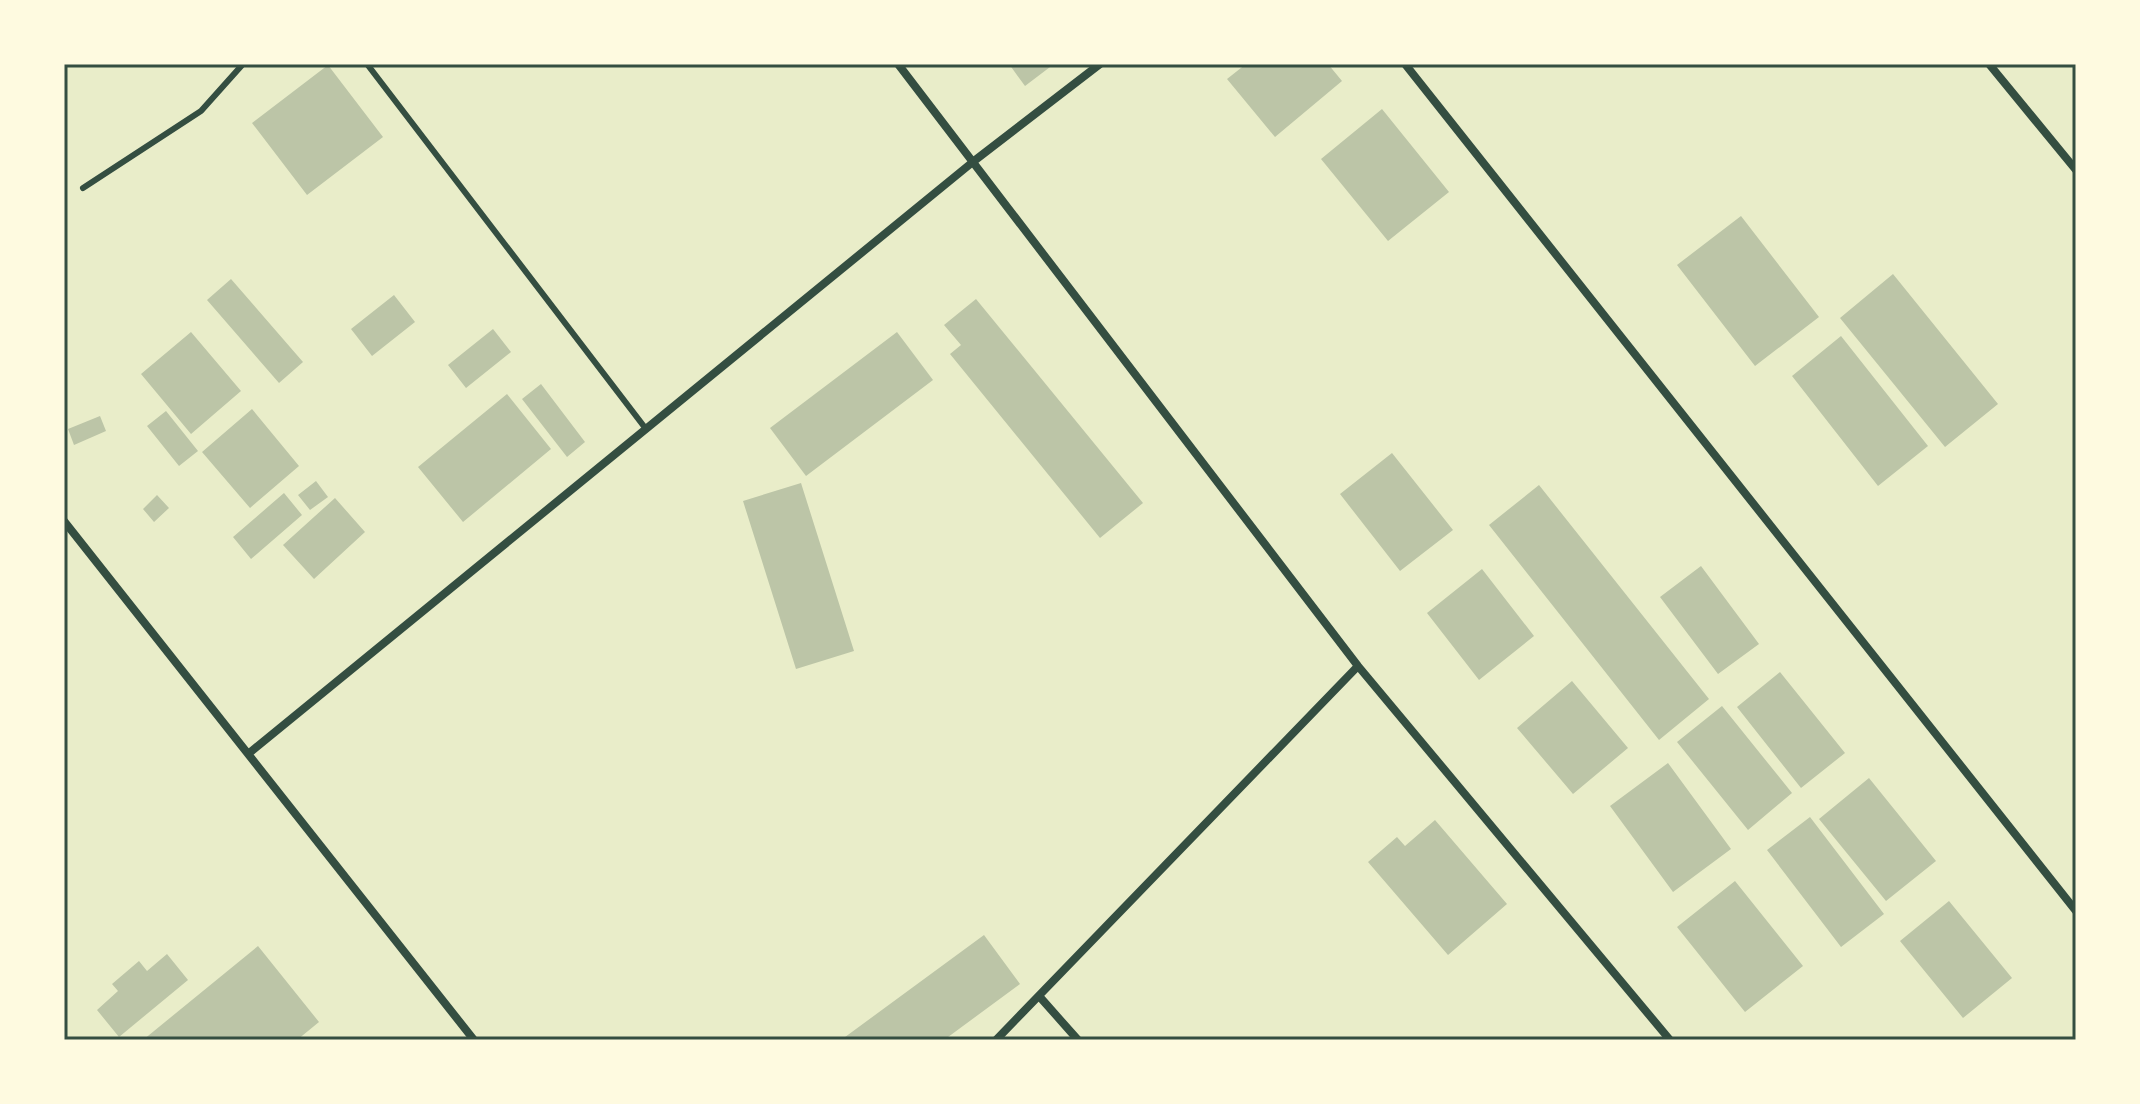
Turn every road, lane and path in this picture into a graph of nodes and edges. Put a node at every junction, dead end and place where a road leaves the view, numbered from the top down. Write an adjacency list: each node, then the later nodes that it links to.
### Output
1 (243, 64): 9 (lane)
2 (367, 64): 10 (lane)
3 (898, 64): 7 (street)
4 (1100, 64): 7 (street)
5 (1405, 64): 14 (street)
6 (1989, 64): 8 (street)
7 (974, 161): 10 (street); 12 (street)
8 (2076, 170)
9 (83, 188)
10 (646, 429): 13 (street)
11 (64, 521): 13 (street)
12 (1358, 666): 15 (street); 19 (street)
13 (248, 754): 16 (street)
14 (2076, 911)
15 (1039, 996): 17 (street); 18 (street)
16 (474, 1040)
17 (996, 1040)
18 (1078, 1040)
19 (1670, 1040)

